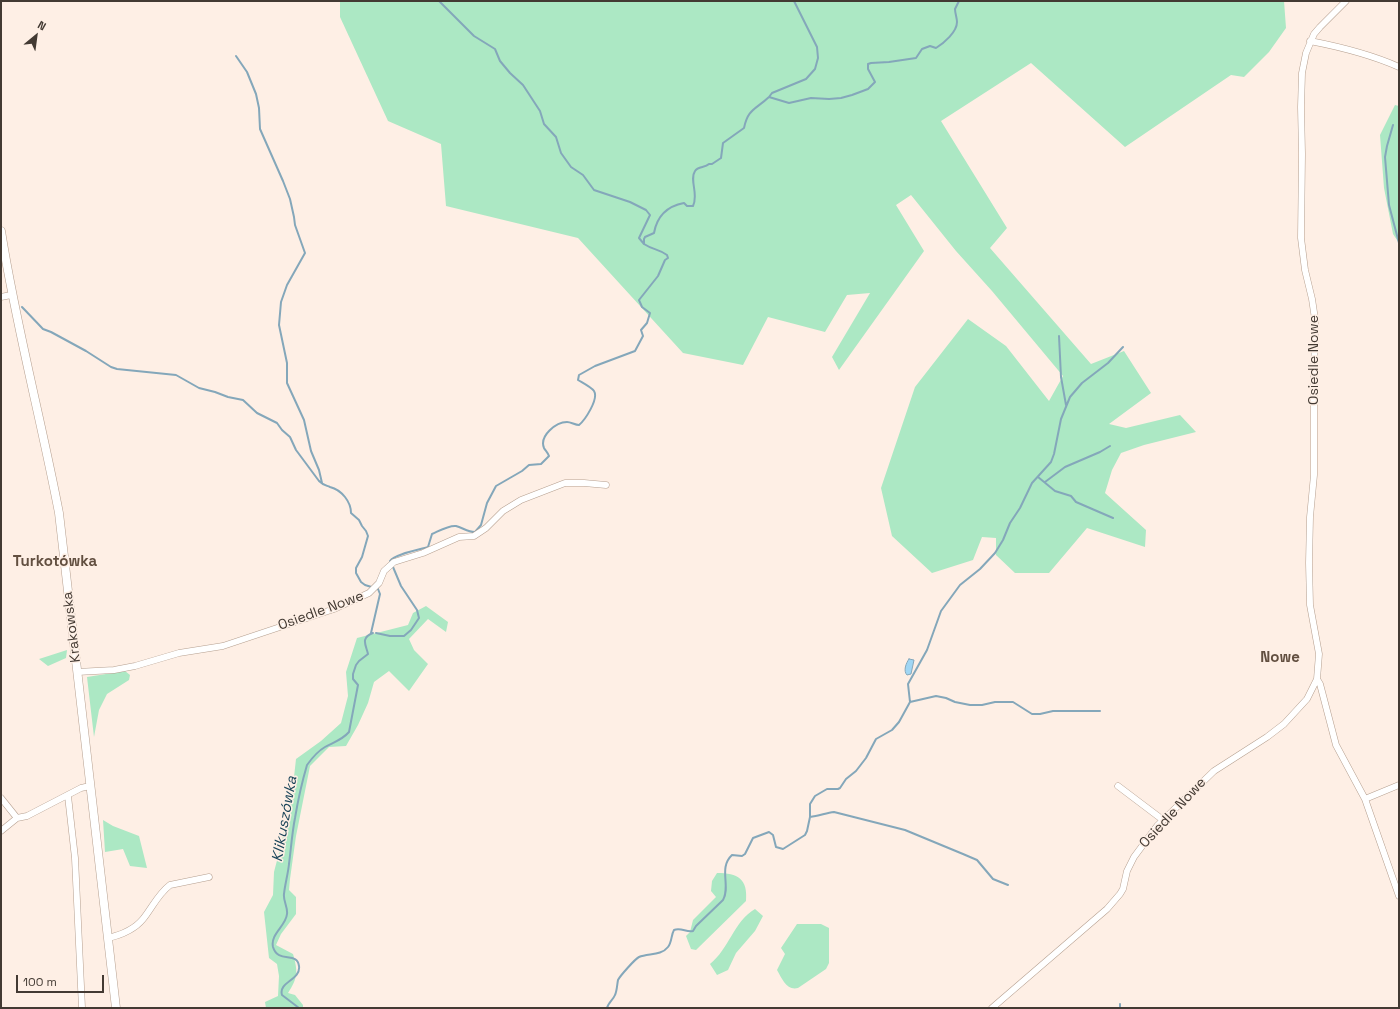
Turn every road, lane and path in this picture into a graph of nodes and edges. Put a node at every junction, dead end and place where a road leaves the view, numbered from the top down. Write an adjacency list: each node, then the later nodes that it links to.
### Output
1 (1346, 1): 2 (street)
2 (1310, 41): 3 (street); 9 (street, Osiedle Nowe)
3 (1399, 67)
4 (1, 231): 5 (main road, Krakowska)
5 (11, 295): 6 (street); 8 (main road, Krakowska)
6 (1, 297)
7 (606, 485): 8 (street, Osiedle Nowe)
8 (77, 672): 11 (main road, Krakowska)
9 (1317, 680): 15 (street, Osiedle Nowe); 17 (street, Osiedle Nowe)
10 (1399, 784): 15 (street)
11 (90, 786): 13 (street); 21 (main road, Krakowska)
12 (1118, 786): 17 (street)
13 (68, 796): 16 (street); 22 (street)
14 (1, 798): 16 (street)
15 (1365, 799): 20 (street, Osiedle Nowe)
16 (17, 818): 18 (street)
17 (1163, 820): 24 (street, Osiedle Nowe)
18 (1, 831)
19 (210, 877): 21 (street)
20 (1399, 896)
21 (108, 938): 23 (main road, Krakowska)
22 (82, 1008)
23 (116, 1008)
24 (992, 1008)

